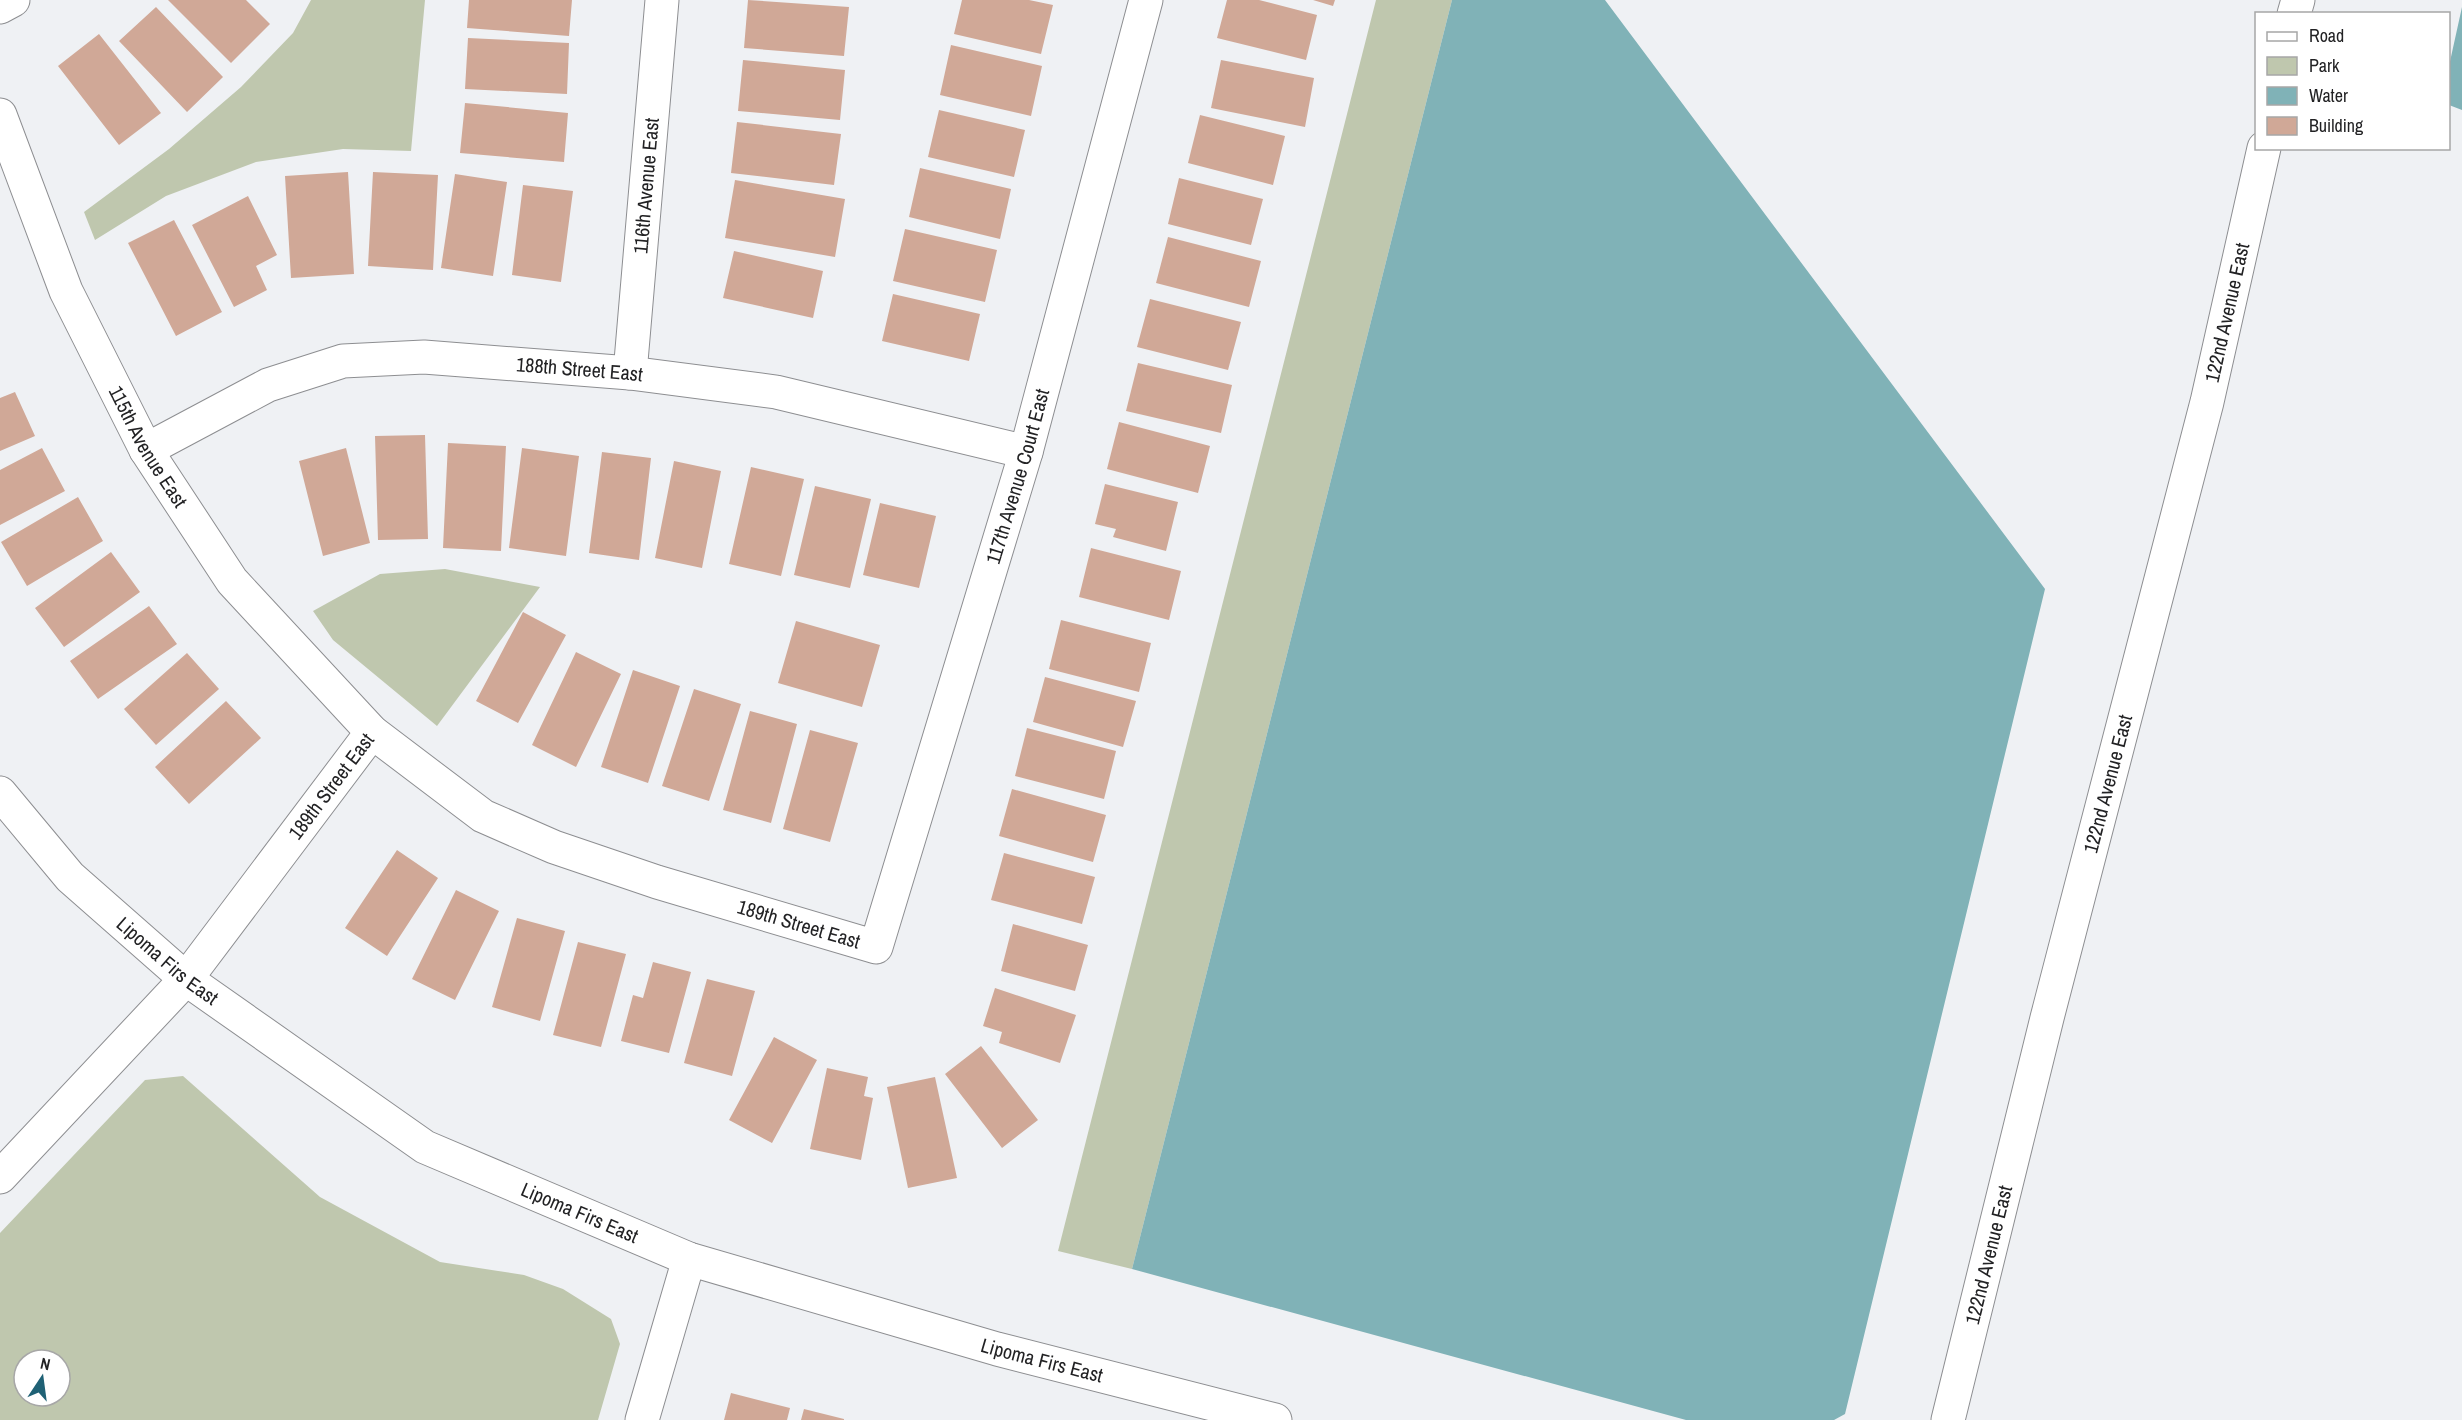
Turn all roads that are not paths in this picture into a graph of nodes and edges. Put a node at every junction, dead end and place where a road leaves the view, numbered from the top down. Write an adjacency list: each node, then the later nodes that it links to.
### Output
1 (13, 0): 4 (street)
2 (662, 0): 7 (street, 116th Avenue East)
3 (1146, 0): 9 (street, 117th Avenue Court East)
4 (0, 7)
5 (0, 115): 8 (street, 115th Avenue East)
6 (2264, 150): 18 (street, 122nd Avenue East)
7 (630, 373): 8 (street, 188th Street East); 9 (street, 188th Street East)
8 (146, 450): 10 (street, 115th Avenue East)
9 (1026, 452): 12 (street, 117th Avenue Court East)
10 (372, 732): 12 (street, 189th Street East); 13 (street, 189th Street East)
11 (0, 793): 13 (street, Lipoma Firs East)
12 (876, 947)
13 (186, 979): 14 (street, 189th Street East); 15 (street, Lipoma Firs East)
14 (0, 1177)
15 (689, 1259): 16 (street); 17 (street, Lipoma Firs East)
16 (642, 1420)
17 (1275, 1420)
18 (1948, 1420)

